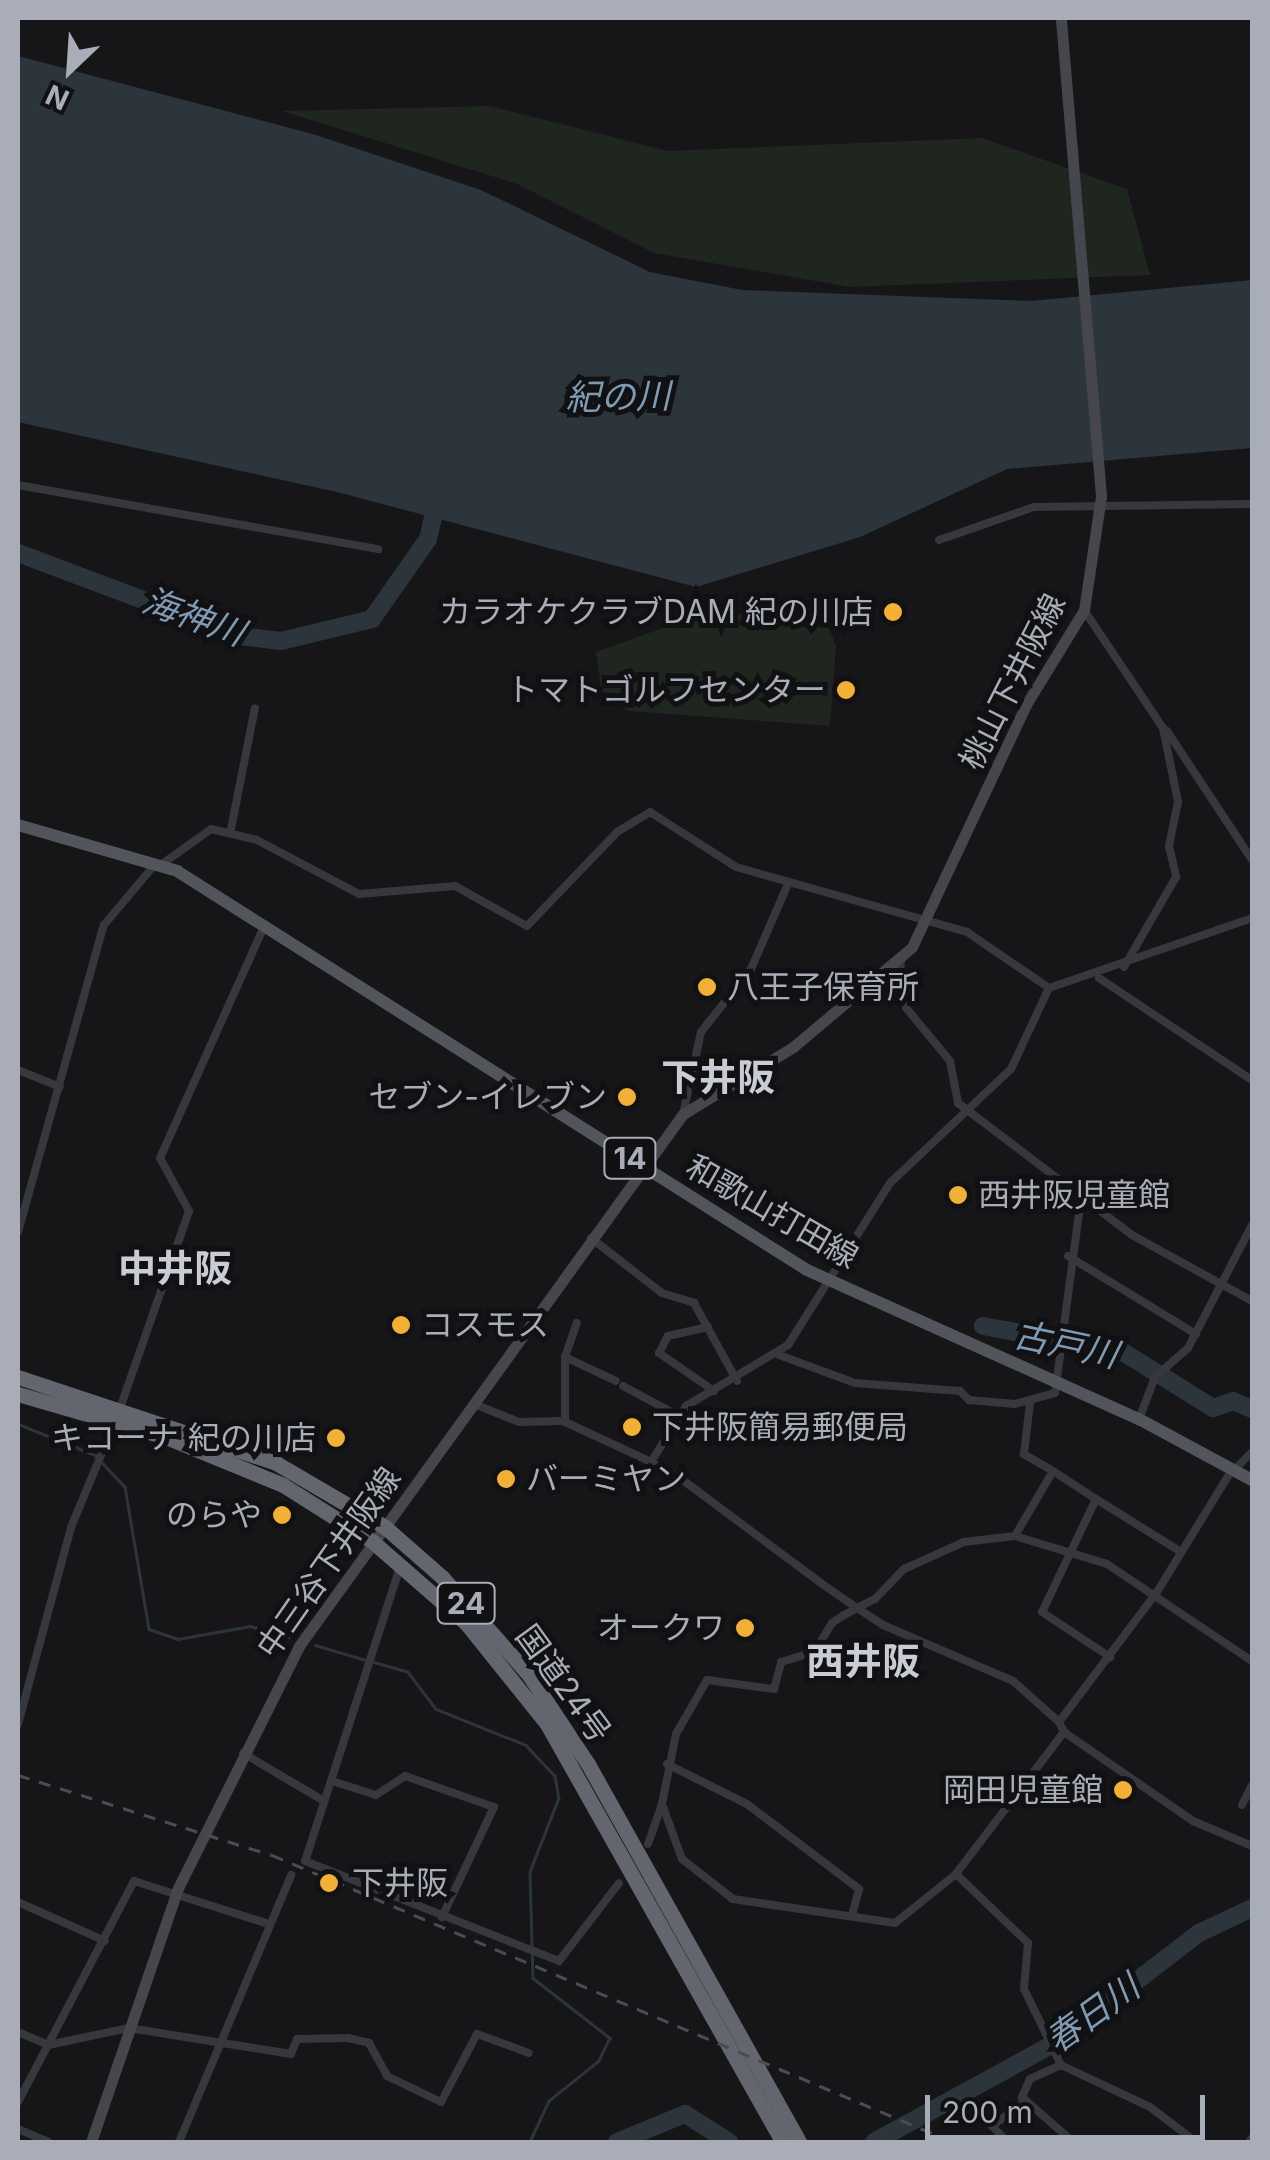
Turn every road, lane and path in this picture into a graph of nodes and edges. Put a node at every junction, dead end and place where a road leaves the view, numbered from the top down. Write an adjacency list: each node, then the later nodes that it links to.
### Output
1 (1061, 18): 3 (main road, 桃山下井阪線)
2 (18, 486): 6 (street)
3 (1101, 501): 4 (street); 5 (street); 7 (main road, 桃山下井阪線)
4 (1252, 504)
5 (939, 540)
6 (378, 549)
7 (1084, 610): 9 (street); 15 (main road, 桃山下井阪線)
8 (255, 708): 11 (street)
9 (1163, 728): 12 (street); 19 (street)
10 (18, 826): 13 (main road, 和歌山打田線 / 14)
11 (230, 834): 13 (street); 14 (street)
12 (1252, 860)
13 (159, 864): 17 (main road, 和歌山打田線 / 14); 24 (street)
14 (788, 884): 15 (street); 26 (street)
15 (929, 918): 18 (main road, 桃山下井阪線); 21 (street)
16 (1252, 918): 19 (street)
17 (265, 924): 27 (main road, 和歌山打田線 / 14); 48 (street)
18 (901, 959): 25 (street); 26 (main road, 桃山下井阪線)
19 (1124, 967): 20 (street)
20 (1099, 978): 21 (street); 23 (street)
21 (1049, 988): 25 (street)
22 (18, 1070): 24 (street)
23 (1252, 1080)
24 (60, 1088): 30 (street)
25 (967, 1110): 28 (street); 34 (street)
26 (683, 1114): 27 (main road, 桃山下井阪線)
27 (646, 1169): 31 (main road, 中三谷下井阪線); 34 (main road, 和歌山打田線 / 14)
28 (1080, 1197): 32 (street); 33 (street)
29 (1252, 1225): 33 (street)
30 (18, 1232)
31 (590, 1238): 37 (street); 47 (main road, 中三谷下井阪線)
32 (1068, 1256): 38 (street); 43 (street)
33 (1219, 1279): 35 (street); 38 (street)
34 (828, 1280): 39 (street); 43 (main road, 和歌山打田線 / 14)
35 (1252, 1301)
36 (577, 1322): 40 (street)
37 (708, 1327): 42 (street); 44 (street)
38 (1196, 1334): 50 (street)
39 (778, 1355): 42 (street); 46 (street)
40 (565, 1357): 49 (street); 52 (street)
41 (18, 1376): 48 (highway, 国道24号 / 24)
42 (737, 1382): 44 (street)
43 (1060, 1384): 46 (street); 50 (main road, 和歌山打田線 / 14)
44 (714, 1392): 49 (street)
45 (18, 1394): 51 (highway, 国道24号 / 24)
46 (1030, 1402): 56 (street)
47 (474, 1404): 52 (street); 59 (main road, 中三谷下井阪線)
48 (120, 1406): 51 (street); 59 (highway, 国道24号 / 24)
49 (679, 1416): 54 (street)
50 (1140, 1418): 55 (main road, 和歌山打田線 / 14)
51 (114, 1422): 61 (highway, 国道24号 / 24); 70 (street)
52 (565, 1422): 54 (street)
53 (1252, 1452): 55 (street)
54 (651, 1462): 66 (street)
55 (1234, 1468): 57 (main road, 和歌山打田線 / 14); 63 (street)
56 (1053, 1471): 58 (street); 60 (street)
57 (1252, 1480)
58 (1096, 1499): 62 (street); 63 (street)
59 (385, 1528): 61 (main road, 中三谷下井阪線); 104 (highway, 国道24号 / 24)
60 (1015, 1536): 62 (street); 66 (street)
61 (373, 1542): 64 (highway, 国道24号 / 24); 72 (main road, 中三谷下井阪線)
62 (1072, 1552): 65 (street); 67 (street)
63 (1181, 1552): 65 (street)
64 (401, 1564): 74 (street); 103 (highway, 国道24号 / 24)
65 (1157, 1592): 67 (street); 68 (street)
66 (857, 1608): 69 (street); 73 (street)
67 (1110, 1656): 69 (street)
68 (1252, 1661)
69 (1059, 1722): 71 (street)
70 (18, 1724)
71 (1064, 1732): 80 (street); 81 (street)
72 (243, 1753): 76 (street); 84 (main road, 中三谷下井阪線)
73 (667, 1764): 77 (street); 86 (street)
74 (332, 1780): 76 (street); 87 (street)
75 (1252, 1788): 78 (street)
76 (324, 1801): 87 (street)
77 (662, 1804): 79 (street); 86 (street)
78 (1242, 1806)
79 (648, 1844)
80 (1252, 1846)
81 (956, 1874): 86 (street); 95 (street)
82 (291, 1875): 88 (street)
83 (619, 1883): 87 (street)
84 (178, 1888): 88 (street); 89 (street); 90 (main road, 中三谷下井阪線)
85 (18, 1902): 89 (street)
86 (853, 1912)
87 (442, 1917)
88 (269, 1924): 92 (street)
89 (105, 1941): 93 (street)
90 (129, 2028): 92 (street); 93 (street); 101 (main road, 中三谷下井阪線)
91 (18, 2032): 93 (street)
92 (226, 2039): 94 (street); 102 (street)
93 (48, 2044): 96 (street)
94 (529, 2053)
95 (1059, 2062): 97 (street); 99 (street)
96 (18, 2102)
97 (1024, 2102): 105 (street); 106 (street)
98 (18, 2129): 100 (street)
99 (1182, 2141): 107 (street)
100 (48, 2142)
101 (91, 2142)
102 (180, 2142)
103 (783, 2142)
104 (800, 2142)
105 (1008, 2142)
106 (1072, 2142)
107 (1196, 2142)

